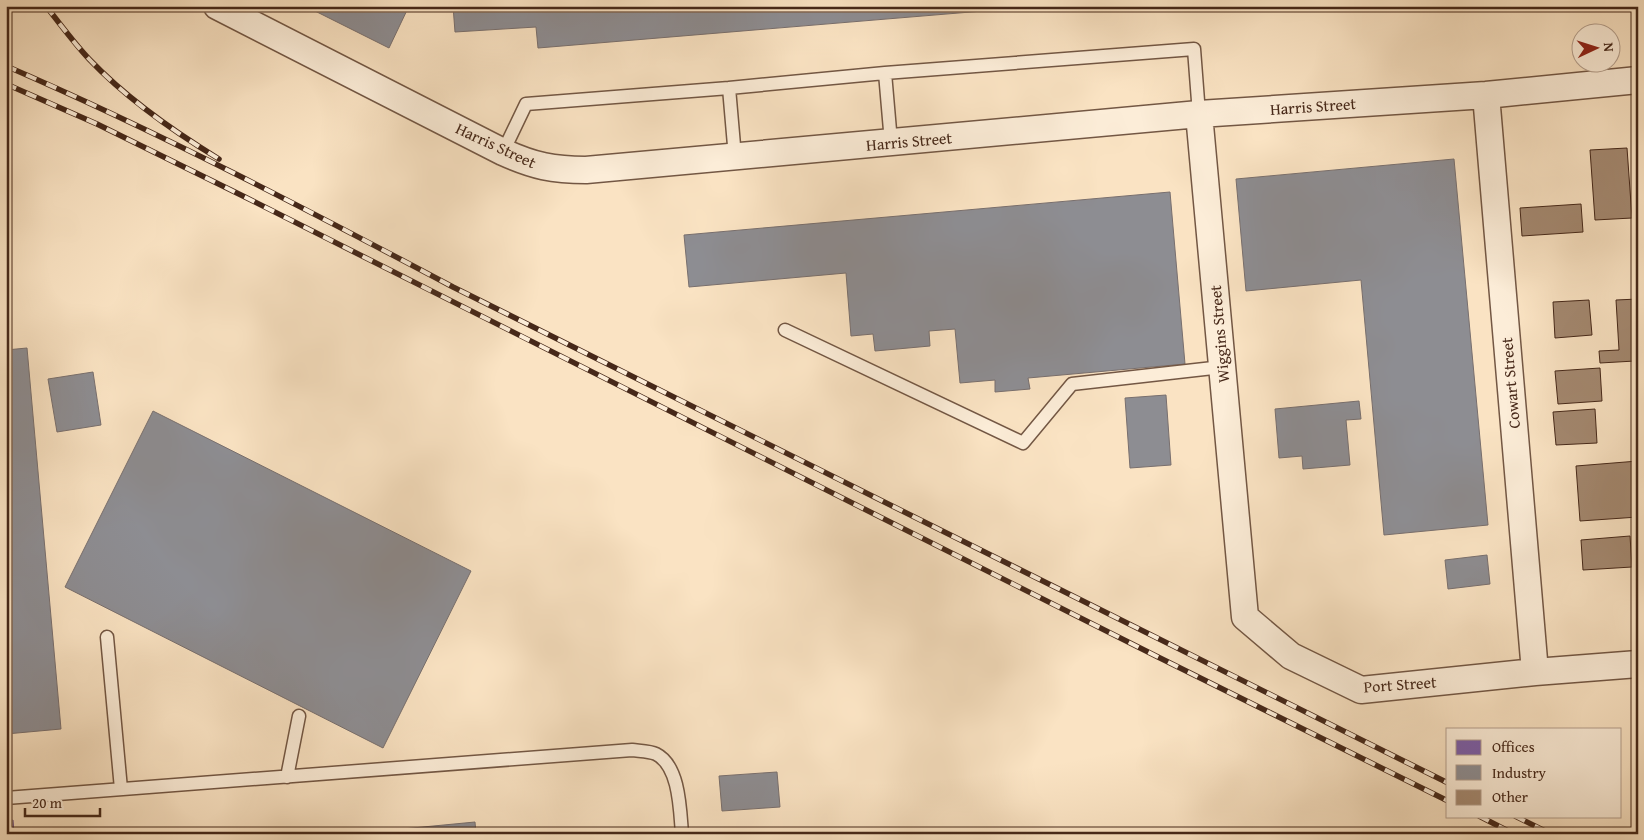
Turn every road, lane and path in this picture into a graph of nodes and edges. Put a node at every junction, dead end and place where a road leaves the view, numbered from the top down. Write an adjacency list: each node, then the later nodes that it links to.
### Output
1 (217, 6): 8 (street, Harris Street)
2 (885, 73): 4 (lane); 6 (lane); 7 (lane)
3 (1638, 80): 5 (street, Harris Street)
4 (729, 88): 8 (lane); 9 (lane)
5 (1486, 95): 6 (street, Harris Street); 15 (street, Cowart Street)
6 (1199, 114): 7 (street, Harris Street); 11 (street, Wiggins Street)
7 (891, 142): 9 (street, Harris Street)
8 (504, 152): 9 (street, Harris Street)
9 (735, 157)
10 (785, 330): 11 (lane)
11 (1222, 367): 12 (street, Wiggins Street)
12 (1239, 554): 15 (street, Port Street)
13 (107, 637): 18 (lane)
14 (1638, 664): 15 (street, Port Street)
15 (1535, 672)
16 (299, 716): 17 (lane)
17 (287, 777): 18 (lane); 20 (lane)
18 (121, 789): 19 (lane)
19 (6, 798)
20 (682, 834)

